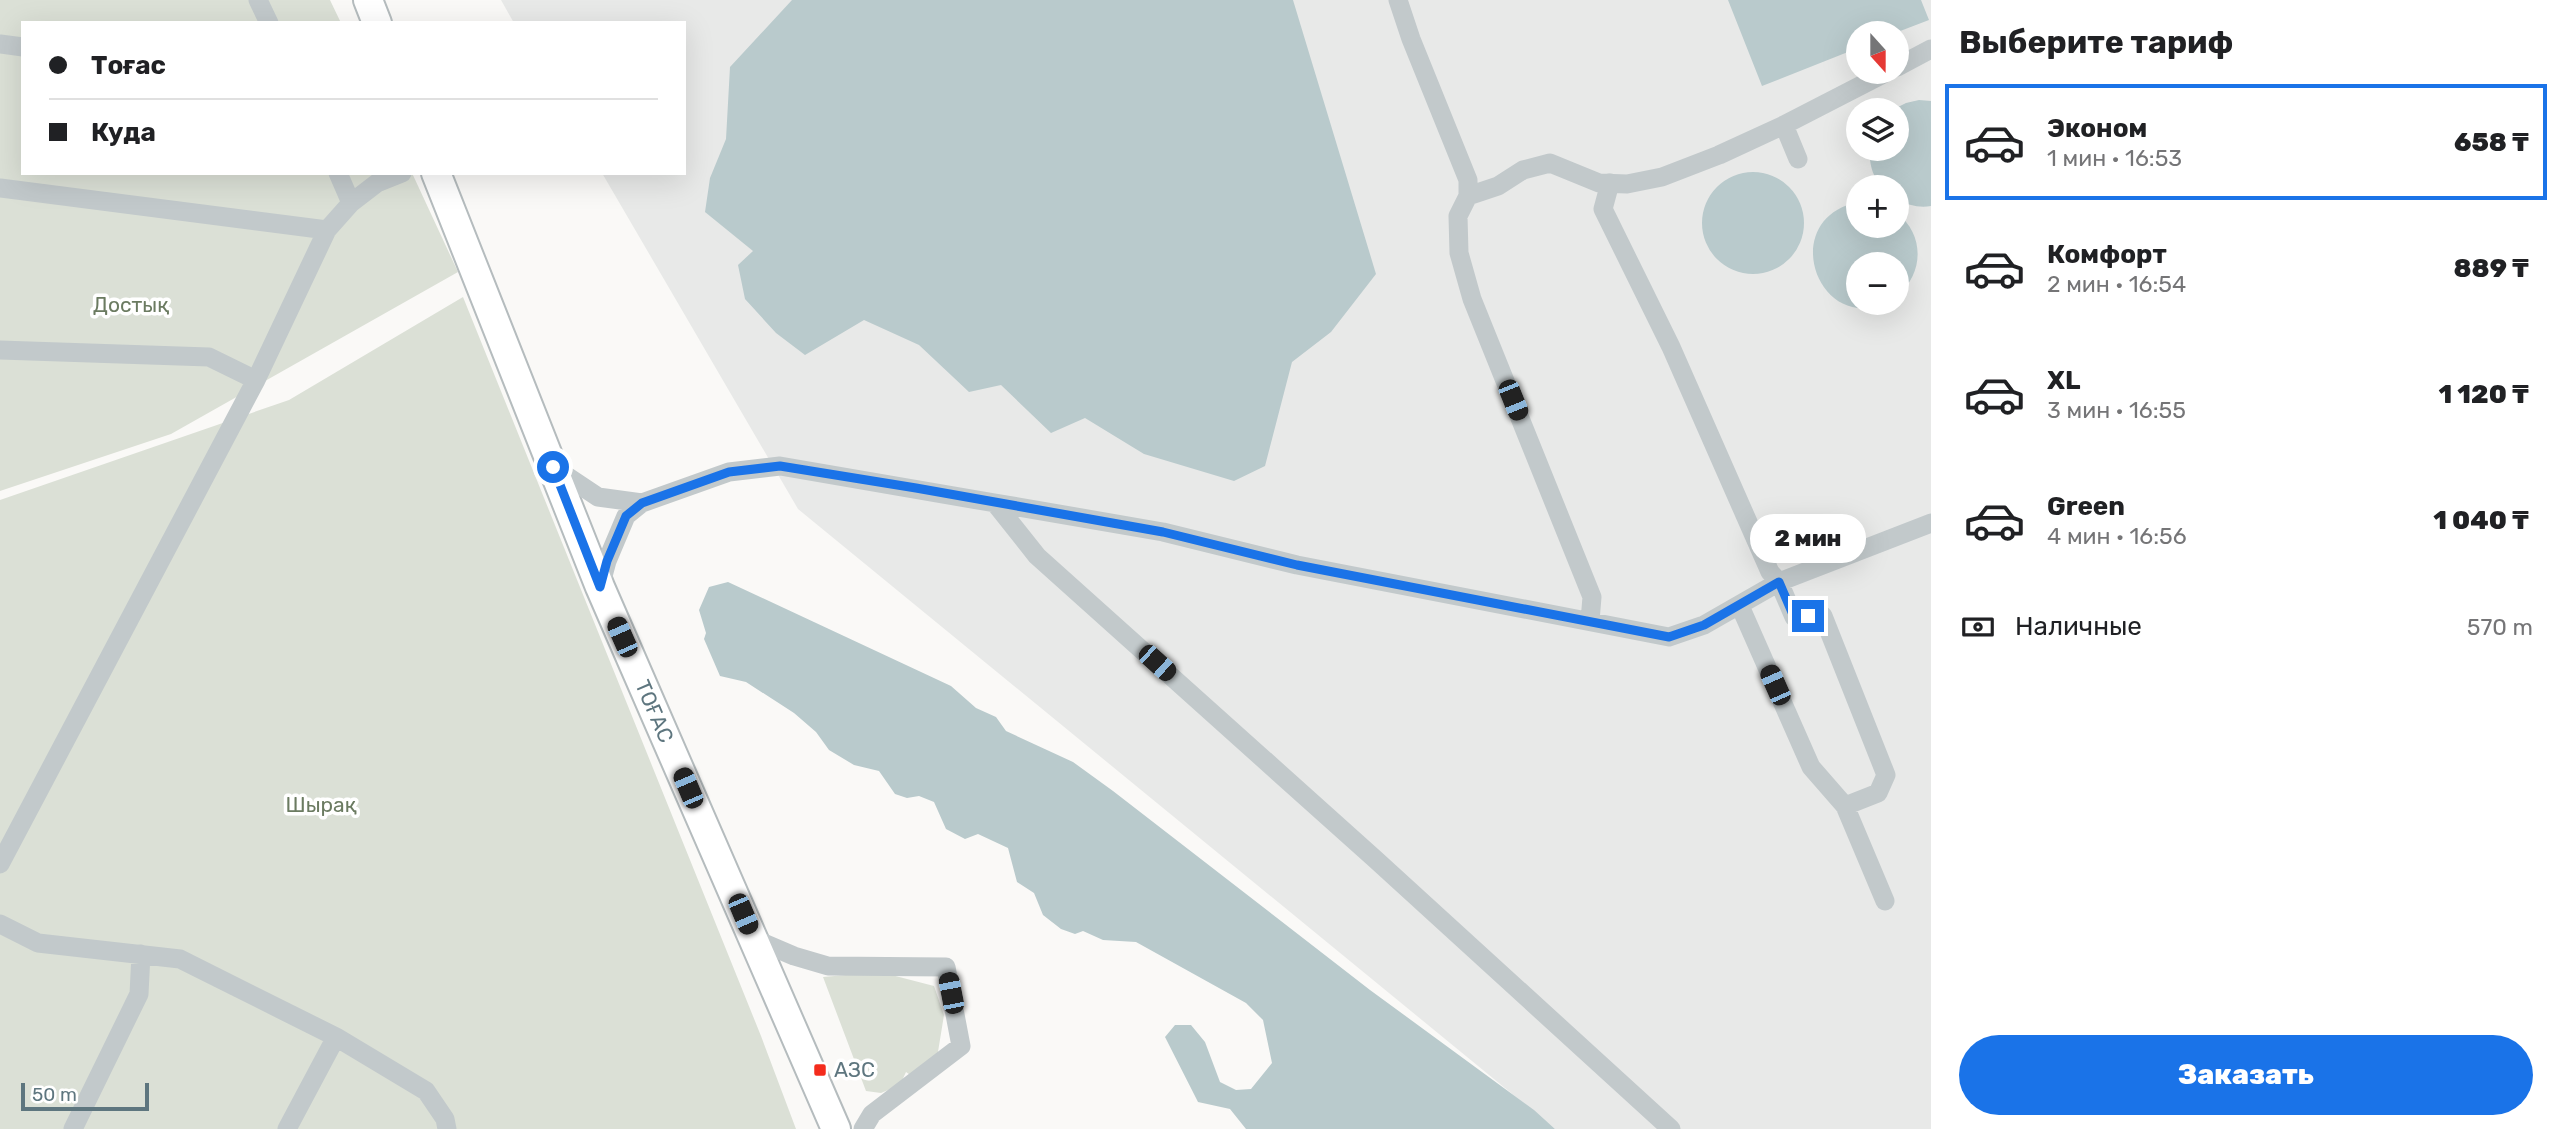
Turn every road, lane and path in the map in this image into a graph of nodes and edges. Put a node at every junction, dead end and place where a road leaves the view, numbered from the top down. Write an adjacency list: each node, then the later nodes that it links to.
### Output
1 (258, 0): 4 (street)
2 (368, 0): 5 (highway)
3 (1398, 0): 18 (street)
4 (268, 21)
5 (376, 21)
6 (0, 44): 7 (street)
7 (21, 47)
8 (1931, 49): 9 (street)
9 (1909, 61)
10 (1864, 84): 11 (street)
11 (1784, 125): 12 (street); 16 (street)
12 (1798, 159)
13 (339, 175): 19 (street)
14 (397, 175): 19 (street)
15 (437, 175): 23 (highway, ТОҒАС)
16 (1611, 183): 18 (street); 27 (street)
17 (0, 188): 20 (street)
18 (1468, 196): 30 (street)
19 (351, 204): 20 (street)
20 (327, 230): 22 (street)
21 (0, 349): 22 (street)
22 (256, 380): 32 (street)
23 (553, 467): 24 (street); 28 (highway, ТОҒАС)
24 (642, 503): 25 (street); 28 (street)
25 (995, 503): 30 (street); 43 (street)
26 (1931, 523): 27 (street)
27 (1779, 582): 29 (street); 31 (street)
28 (600, 587): 35 (highway, ТОҒАС)
29 (1740, 606): 30 (street); 31 (street)
30 (1590, 621)
31 (1845, 806): 33 (street)
32 (0, 864)
33 (1885, 901)
34 (0, 924): 36 (street)
35 (754, 939): 41 (highway, ТОҒАС); 42 (street)
36 (141, 954): 37 (street); 38 (street)
37 (336, 1037): 39 (street); 40 (street)
38 (73, 1129)
39 (287, 1129)
40 (447, 1129)
41 (836, 1129)
42 (863, 1129)
43 (1671, 1129)

